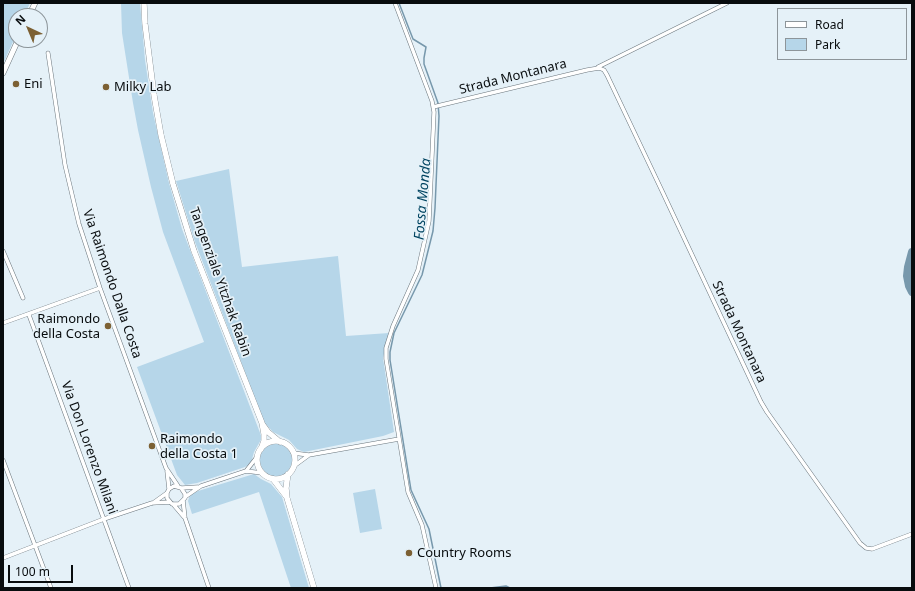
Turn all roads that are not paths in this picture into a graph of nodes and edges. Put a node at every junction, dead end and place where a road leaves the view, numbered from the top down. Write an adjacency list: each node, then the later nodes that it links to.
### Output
1 (144, 3): 14 (main road, Tangenziale Yitzhak Rabin)
2 (395, 3): 8 (street)
3 (726, 3): 6 (street, Strada Montanara)
4 (14, 48): 7 (main road)
5 (48, 54): 10 (street, Via Raimondo Dalla Costa)
6 (597, 68): 8 (street, Strada Montanara); 38 (street, Strada Montanara)
7 (3, 73)
8 (434, 107): 15 (street)
9 (3, 251): 11 (street)
10 (100, 288): 12 (street); 23 (street, Via Raimondo Dalla Costa)
11 (23, 298)
12 (29, 315): 13 (street); 37 (street, Via Don Lorenzo Milani)
13 (3, 323)
14 (262, 424): 16 (main road, Tangenziale Yitzhak Rabin); 17 (main road, Tangenziale Yitzhak Rabin)
15 (399, 439): 19 (street); 45 (street)
16 (280, 442): 17 (main road); 18 (main road, Tangenziale Yitzhak Rabin)
17 (261, 449): 20 (main road, Tangenziale Yitzhak Rabin)
18 (293, 453): 19 (street); 22 (main road)
19 (308, 455): 22 (street)
20 (257, 457): 24 (street); 25 (main road)
21 (3, 460): 39 (street)
22 (294, 466): 26 (main road)
23 (166, 468): 28 (street); 31 (street)
24 (246, 471): 25 (street); 29 (street)
25 (262, 473): 27 (main road)
26 (288, 474): 27 (main road); 33 (main road)
27 (273, 479): 33 (main road)
28 (178, 486): 30 (street); 31 (street)
29 (201, 486): 30 (street); 32 (street)
30 (182, 488): 32 (street)
31 (168, 491): 34 (street); 35 (street)
32 (184, 498): 35 (street); 36 (street)
33 (287, 498): 44 (main road)
34 (152, 503): 35 (street); 37 (street)
35 (171, 503): 36 (street)
36 (185, 518): 43 (street)
37 (104, 519): 39 (street); 42 (street, Via Don Lorenzo Milani)
38 (912, 534)
39 (35, 546): 40 (street); 41 (street)
40 (3, 558)
41 (51, 588)
42 (129, 588)
43 (210, 588)
44 (314, 588)
45 (436, 588)

